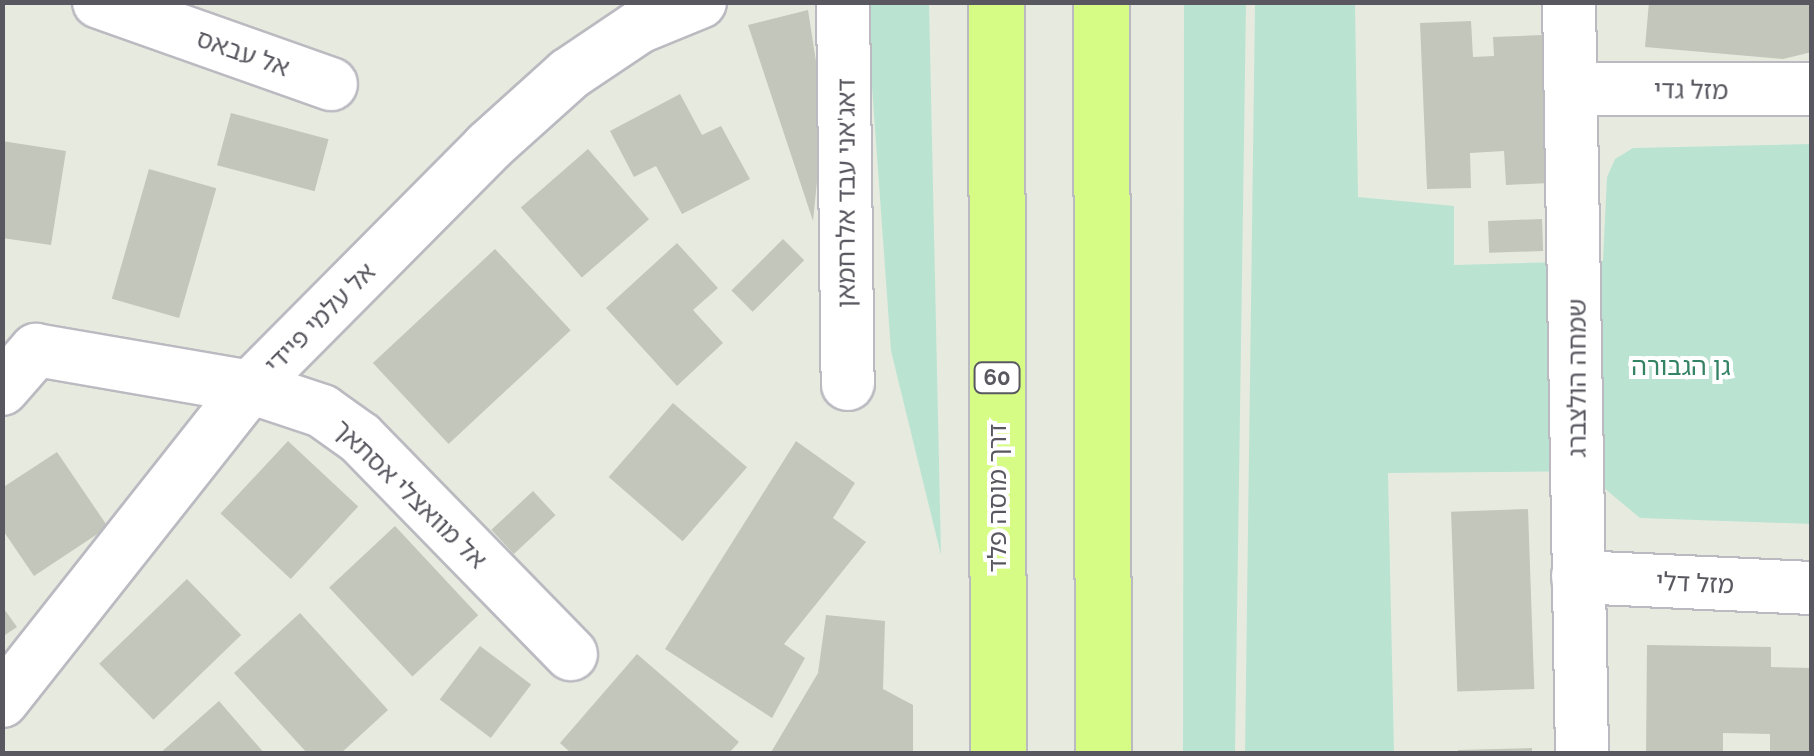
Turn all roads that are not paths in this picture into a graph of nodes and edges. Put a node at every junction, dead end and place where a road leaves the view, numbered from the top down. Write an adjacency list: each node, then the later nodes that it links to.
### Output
1 (99, 2): 7 (street, אל עבאס)
2 (700, 2): 12 (street, אל עלמי פיידי)
3 (843, 2): 11 (street, דאג'אני עבד אלרחמאן)
4 (996, 2): 18 (highway, דרך מוסה פלד / 60)
5 (1101, 2): 19 (highway)
6 (1569, 2): 8 (street, שמחה הולצברג)
7 (330, 84)
8 (1571, 88): 9 (street, מזל גדי); 14 (street, שמחה הולצברג)
9 (1812, 90)
10 (19, 347): 12 (street, אל מוואצלי אסתאך); 13 (street, אל מוואצלי אסתאך)
11 (848, 384)
12 (250, 387): 16 (street, אל מוואצלי אסתאך); 17 (street, אל עלמי פיידי)
13 (2, 389)
14 (1578, 577): 15 (street, מזל דלי); 20 (street, שמחה הולצברג)
15 (1812, 588)
16 (571, 654)
17 (2, 701)
18 (998, 754)
19 (1103, 754)
20 (1582, 754)

